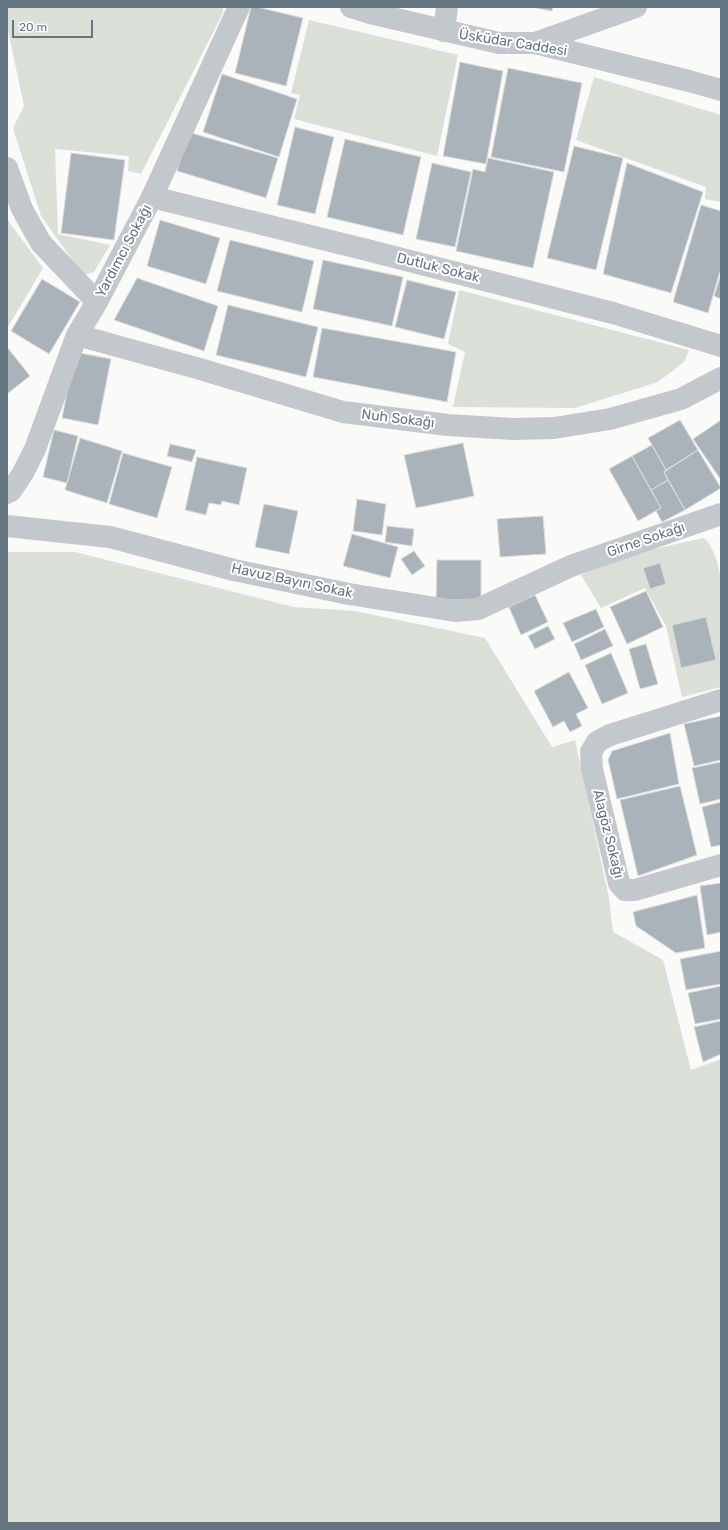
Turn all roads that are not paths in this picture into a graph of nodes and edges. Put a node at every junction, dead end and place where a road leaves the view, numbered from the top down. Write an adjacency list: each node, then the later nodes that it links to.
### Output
1 (239, 7): 9 (street, Yardımcı Sokağı)
2 (351, 7): 5 (street, Üsküdar Caddesi)
3 (447, 7): 5 (street)
4 (636, 7): 6 (street)
5 (444, 31): 6 (street, Üsküdar Caddesi)
6 (536, 44): 7 (street, Üsküdar Caddesi)
7 (721, 90)
8 (7, 168): 10 (street)
9 (152, 197): 10 (street, Yardımcı Sokağı); 12 (street, Dutluk Sokak)
10 (96, 302): 11 (street, Yardımcı Sokağı)
11 (77, 335): 13 (street, Nuh Sokağı); 14 (street, Yardımcı Sokağı)
12 (721, 346)
13 (721, 378)
14 (7, 493)
15 (720, 516): 17 (street, Girne Sokağı)
16 (7, 526): 17 (street, Havuz Bayırı Sokak)
17 (571, 566)
18 (721, 700): 19 (street, Alagöz Sokağı)
19 (721, 866)

